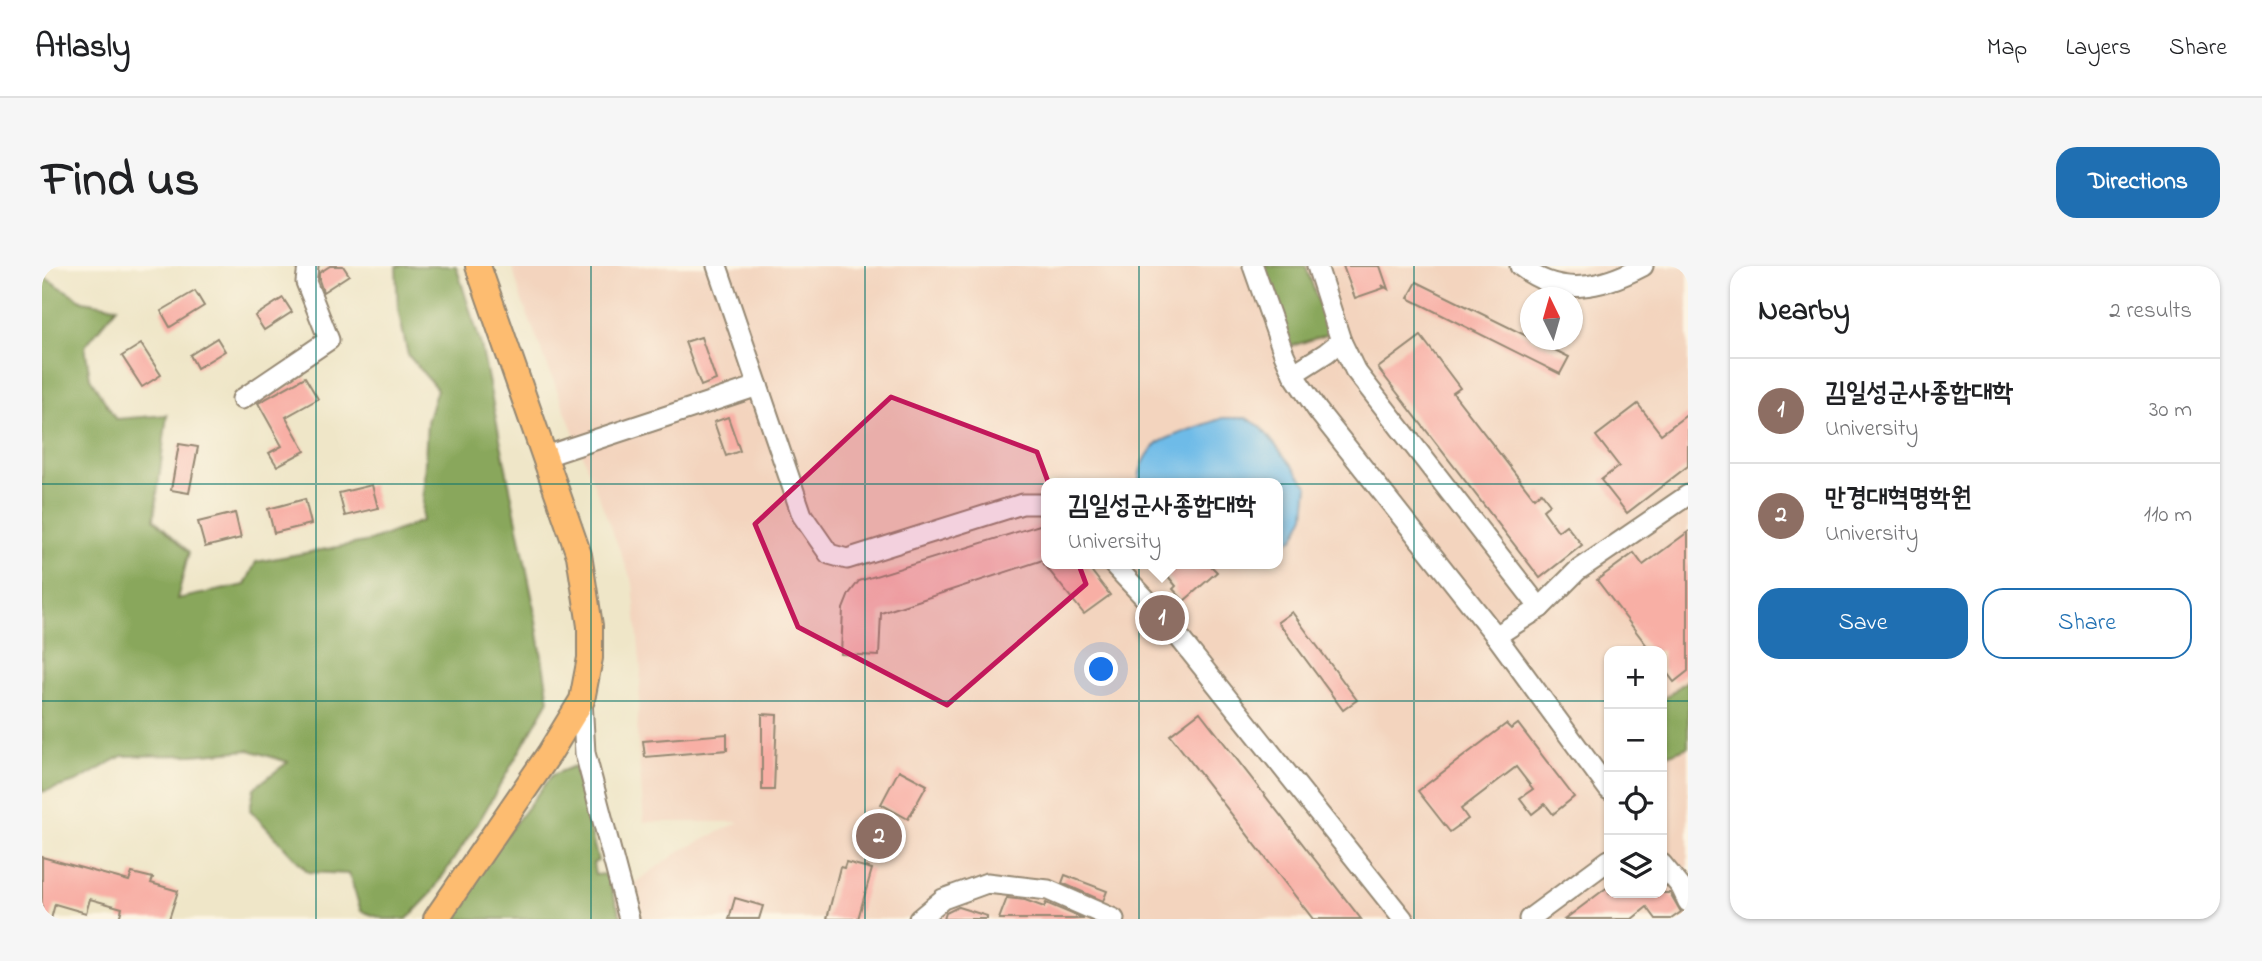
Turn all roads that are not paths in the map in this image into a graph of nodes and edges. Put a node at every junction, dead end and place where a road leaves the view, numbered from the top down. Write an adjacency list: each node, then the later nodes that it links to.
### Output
1 (308, 266): 11 (street)
2 (478, 266): 12 (main road)
3 (717, 266): 10 (street)
4 (1252, 266): 9 (street)
5 (1317, 266): 8 (street)
6 (1520, 266): 7 (street)
7 (1643, 266)
8 (1341, 341): 9 (street); 16 (street)
9 (1293, 374): 17 (street)
10 (758, 386): 12 (street); 14 (street)
11 (242, 399)
12 (546, 456): 18 (main road)
13 (1688, 495): 16 (street)
14 (1041, 504)
15 (1118, 569): 27 (street)
16 (1540, 608): 17 (street)
17 (1496, 636): 19 (street)
18 (582, 700): 23 (main road); 24 (street)
19 (1604, 783)
20 (1604, 864): 28 (street)
21 (1667, 870): 22 (street)
22 (1688, 902)
23 (436, 919)
24 (629, 919)
25 (919, 919): 26 (street)
26 (1114, 919)
27 (1403, 919)
28 (1529, 919)

